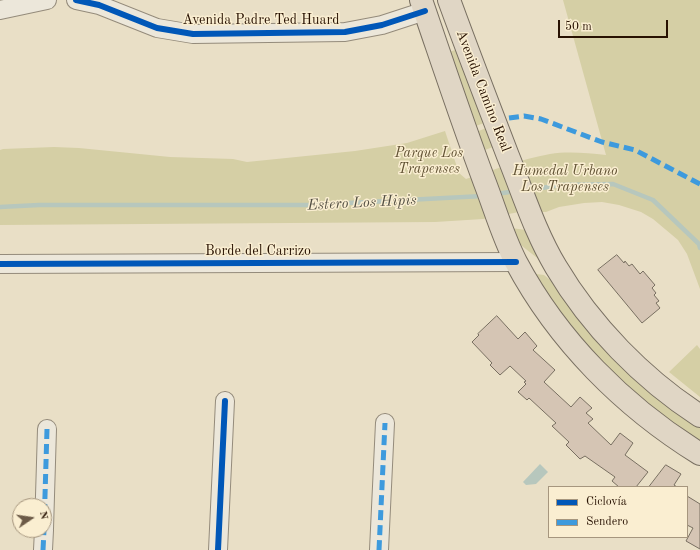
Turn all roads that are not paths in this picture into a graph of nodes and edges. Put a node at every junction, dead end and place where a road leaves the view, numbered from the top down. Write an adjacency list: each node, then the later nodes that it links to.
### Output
1 (47, 0): 6 (street)
2 (76, 0): 5 (street, Avenida Padre Ted Huard)
3 (448, 0): 8 (main road, Avenida Camino Real)
4 (423, 6): 5 (street, Avenida Padre Ted Huard); 7 (main road, Avenida Camino Real)
5 (124, 7)
6 (0, 10)
7 (433, 33): 8 (main road); 9 (main road, Avenida Camino Real)
8 (463, 40): 11 (main road, Avenida Camino Real)
9 (516, 262): 10 (street, Borde del Carrizo); 11 (main road); 16 (main road, Avenida Camino Real)
10 (0, 264)
11 (569, 287): 13 (main road)
12 (225, 401): 20 (street)
13 (700, 416)
14 (385, 423): 21 (street)
15 (47, 429): 17 (street)
16 (700, 454)
17 (45, 498)
18 (44, 538): 19 (street)
19 (43, 550)
20 (218, 550)
21 (380, 550)

